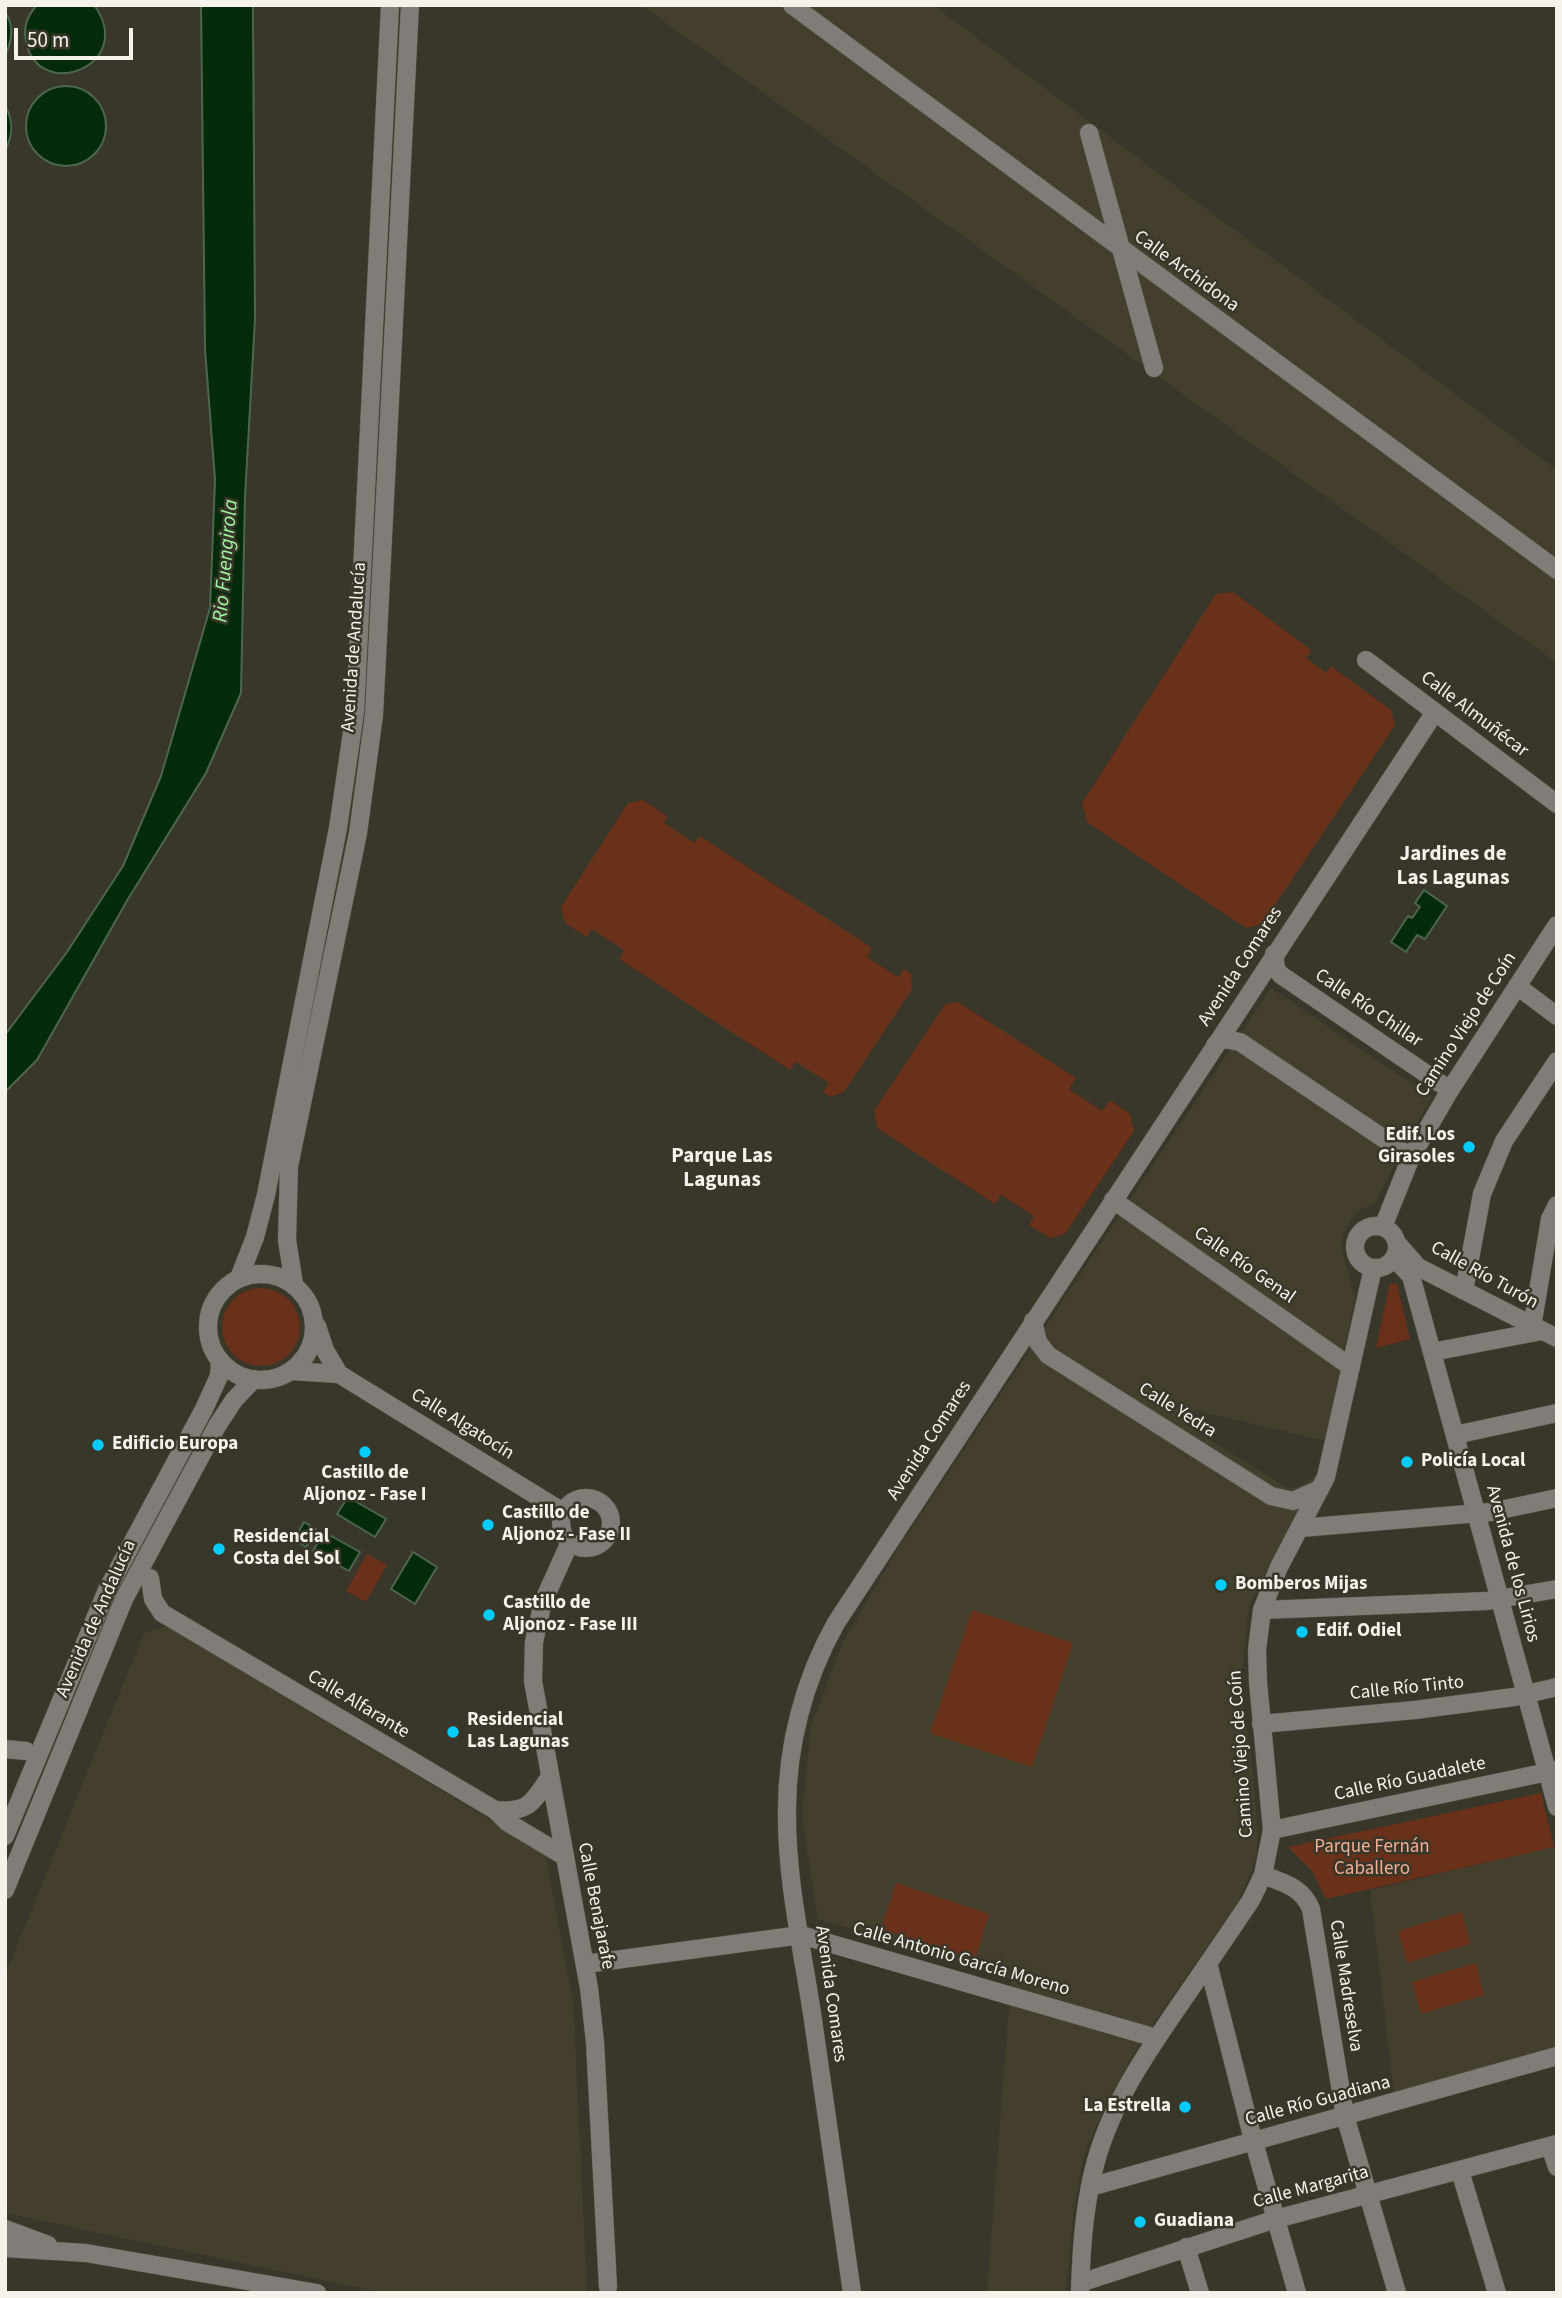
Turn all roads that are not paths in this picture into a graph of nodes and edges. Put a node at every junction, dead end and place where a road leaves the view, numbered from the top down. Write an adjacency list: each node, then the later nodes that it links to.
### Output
1 (390, 5): 24 (street, Avenida de Andalucía)
2 (410, 5): 25 (street, Avenida de Andalucía)
3 (792, 5): 5 (street, Calle Archidona)
4 (1089, 133): 5 (street)
5 (1123, 251): 6 (street); 7 (street, Calle Archidona)
6 (1154, 368)
7 (1557, 570)
8 (1366, 660): 9 (street, Calle Almuñécar)
9 (1435, 712): 10 (street, Calle Almuñécar); 12 (street, Avenida Comares)
10 (1557, 804)
11 (1557, 925): 13 (street, Camino Viejo de Coín)
12 (1274, 954): 15 (street, Avenida Comares); 17 (street, Calle Río Chillar)
13 (1517, 986): 14 (street); 17 (street, Camino Viejo de Coín)
14 (1557, 1016)
15 (1215, 1045): 18 (street); 19 (street, Avenida Comares)
16 (1557, 1061): 26 (street)
17 (1450, 1090): 18 (street, Camino Viejo de Coín)
18 (1410, 1157): 21 (street, Camino Viejo de Coín)
19 (1113, 1200): 28 (street, Avenida Comares); 32 (street, Calle Río Genal)
20 (1557, 1205): 29 (street)
21 (1383, 1227): 22 (street); 23 (street)
22 (1395, 1250): 23 (street); 26 (street, Calle Río Turón); 30 (street, Avenida de los Lirios)
23 (1373, 1268): 32 (street, Camino Viejo de Coín)
24 (239, 1278): 25 (street); 31 (street)
25 (294, 1284): 27 (street)
26 (1464, 1291): 29 (street, Calle Río Turón)
27 (315, 1320): 33 (street); 34 (street)
28 (1034, 1321): 38 (street, Calle Yedra); 62 (street, Avenida Comares)
29 (1544, 1332): 30 (street)
30 (1432, 1352): 37 (street, Avenida de los Lirios)
31 (220, 1362): 35 (street); 58 (street, Avenida de Andalucía)
32 (1351, 1367): 38 (street, Camino Viejo de Coín)
33 (291, 1371): 34 (street); 35 (street)
34 (339, 1374): 40 (street, Calle Algatocín)
35 (254, 1379): 61 (street, Avenida de Andalucía)
36 (1557, 1413): 37 (street)
37 (1455, 1435): 41 (street, Avenida de los Lirios)
38 (1320, 1489): 42 (street, Camino Viejo de Coín)
39 (1557, 1498): 41 (street)
40 (564, 1512): 43 (street); 43 (street)
41 (1477, 1513): 42 (street); 46 (street, Avenida de los Lirios)
42 (1300, 1528): 47 (street, Camino Viejo de Coín)
43 (570, 1542): 54 (street, Calle Benajarafe)
44 (150, 1578): 56 (street, Calle Alfarante)
45 (1557, 1589): 46 (street)
46 (1499, 1600): 47 (street); 49 (street, Avenida de los Lirios)
47 (1262, 1610): 50 (street, Camino Viejo de Coín)
48 (1557, 1687): 49 (street, Calle Río Tinto)
49 (1527, 1695): 50 (street, Calle Río Tinto); 53 (street, Avenida de los Lirios)
50 (1261, 1724): 57 (street, Camino Viejo de Coín)
51 (5, 1749): 52 (street)
52 (26, 1751)
53 (1552, 1771): 55 (street, Avenida de los Lirios); 57 (street, Calle Río Guadalete)
54 (549, 1778): 56 (street); 59 (street, Calle Benajarafe)
55 (1557, 1807)
56 (495, 1810): 59 (street, Calle Alfarante)
57 (1272, 1830): 60 (street, Camino Viejo de Coín)
58 (5, 1836)
59 (564, 1856): 64 (street, Calle Benajarafe)
60 (1263, 1875): 63 (street, Camino Viejo de Coín); 67 (street, Calle Madreselva)
61 (5, 1890)
62 (801, 1936): 64 (street, Calle Antonio García Moreno); 65 (street, Calle Antonio García Moreno); 82 (street, Avenida Comares)
63 (1208, 1963): 65 (street, Camino Viejo de Coín); 68 (street)
64 (585, 1964): 80 (street, Calle Benajarafe)
65 (1156, 2038): 72 (street, Camino Viejo de Coín)
66 (1557, 2056): 67 (street, Calle Río Guadiana)
67 (1345, 2116): 68 (street, Calle Río Guadiana); 73 (street, Calle Madreselva)
68 (1254, 2141): 72 (street, Calle Río Guadiana); 74 (street)
69 (1554, 2145): 70 (street); 71 (street, Calle Margarita)
70 (1557, 2167)
71 (1460, 2171): 73 (street, Calle Margarita); 86 (street)
72 (1090, 2186): 79 (street, Camino Viejo de Coín)
73 (1369, 2194): 74 (street, Calle Margarita); 85 (street, Calle Madreselva)
74 (1276, 2219): 76 (street, Calle Margarita); 84 (street)
75 (5, 2229): 78 (street)
76 (1186, 2247): 79 (street, Calle Margarita); 83 (street)
77 (5, 2248): 78 (street)
78 (61, 2250): 81 (street)
79 (1080, 2288)
80 (608, 2291)
81 (317, 2293)
82 (852, 2293)
83 (1200, 2293)
84 (1297, 2293)
85 (1397, 2293)
86 (1497, 2293)

